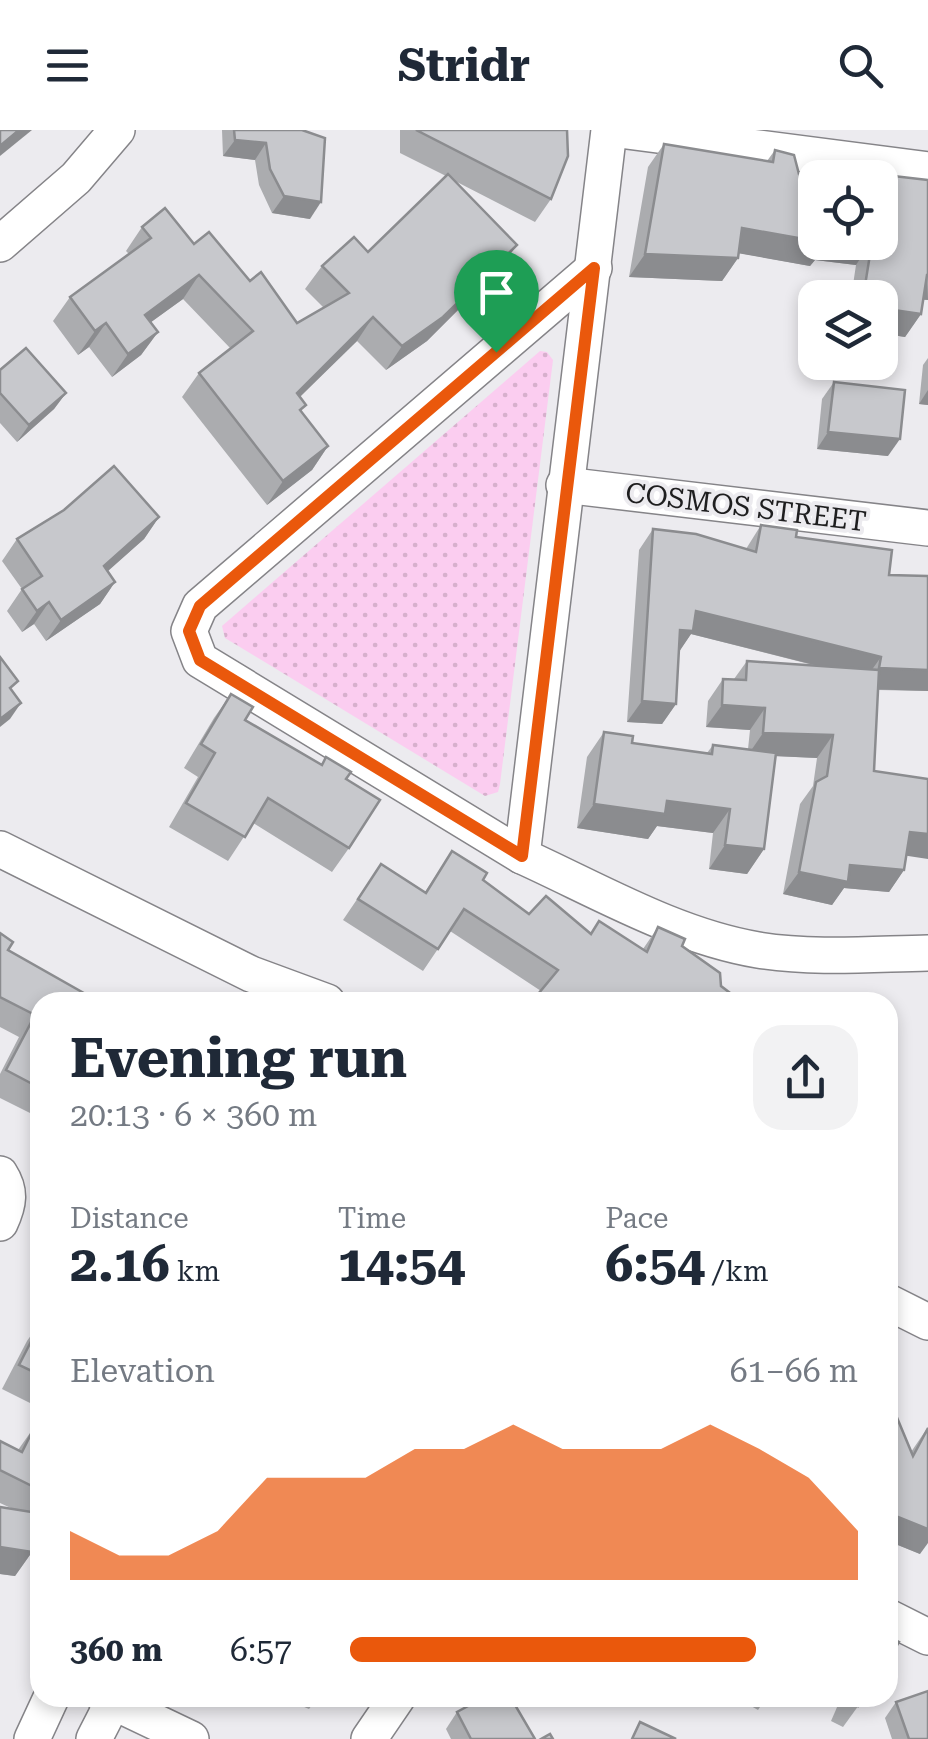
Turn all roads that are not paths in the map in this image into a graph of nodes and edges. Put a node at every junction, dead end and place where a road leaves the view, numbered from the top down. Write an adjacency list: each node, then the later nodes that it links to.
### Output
1 (117, 130): 5 (street)
2 (609, 130): 6 (street)
3 (619, 130): 4 (street)
4 (928, 170)
5 (0, 244)
6 (594, 268): 7 (street); 10 (street)
7 (564, 484): 8 (street, COSMOS STREET); 10 (street)
8 (928, 528)
9 (0, 850): 12 (street)
10 (522, 856): 11 (street)
11 (928, 953)
12 (251, 974): 13 (street); 14 (street)
13 (280, 992)
14 (300, 992)
15 (0, 1174): 16 (street)
16 (0, 1222)
17 (898, 1307): 18 (street)
18 (928, 1322)
19 (898, 1622): 20 (street)
20 (928, 1637)
21 (48, 1707): 25 (street)
22 (108, 1707): 26 (street)
23 (127, 1707): 27 (street)
24 (392, 1707): 28 (street)
25 (32, 1739)
26 (94, 1739)
27 (191, 1739)
28 (369, 1739)

